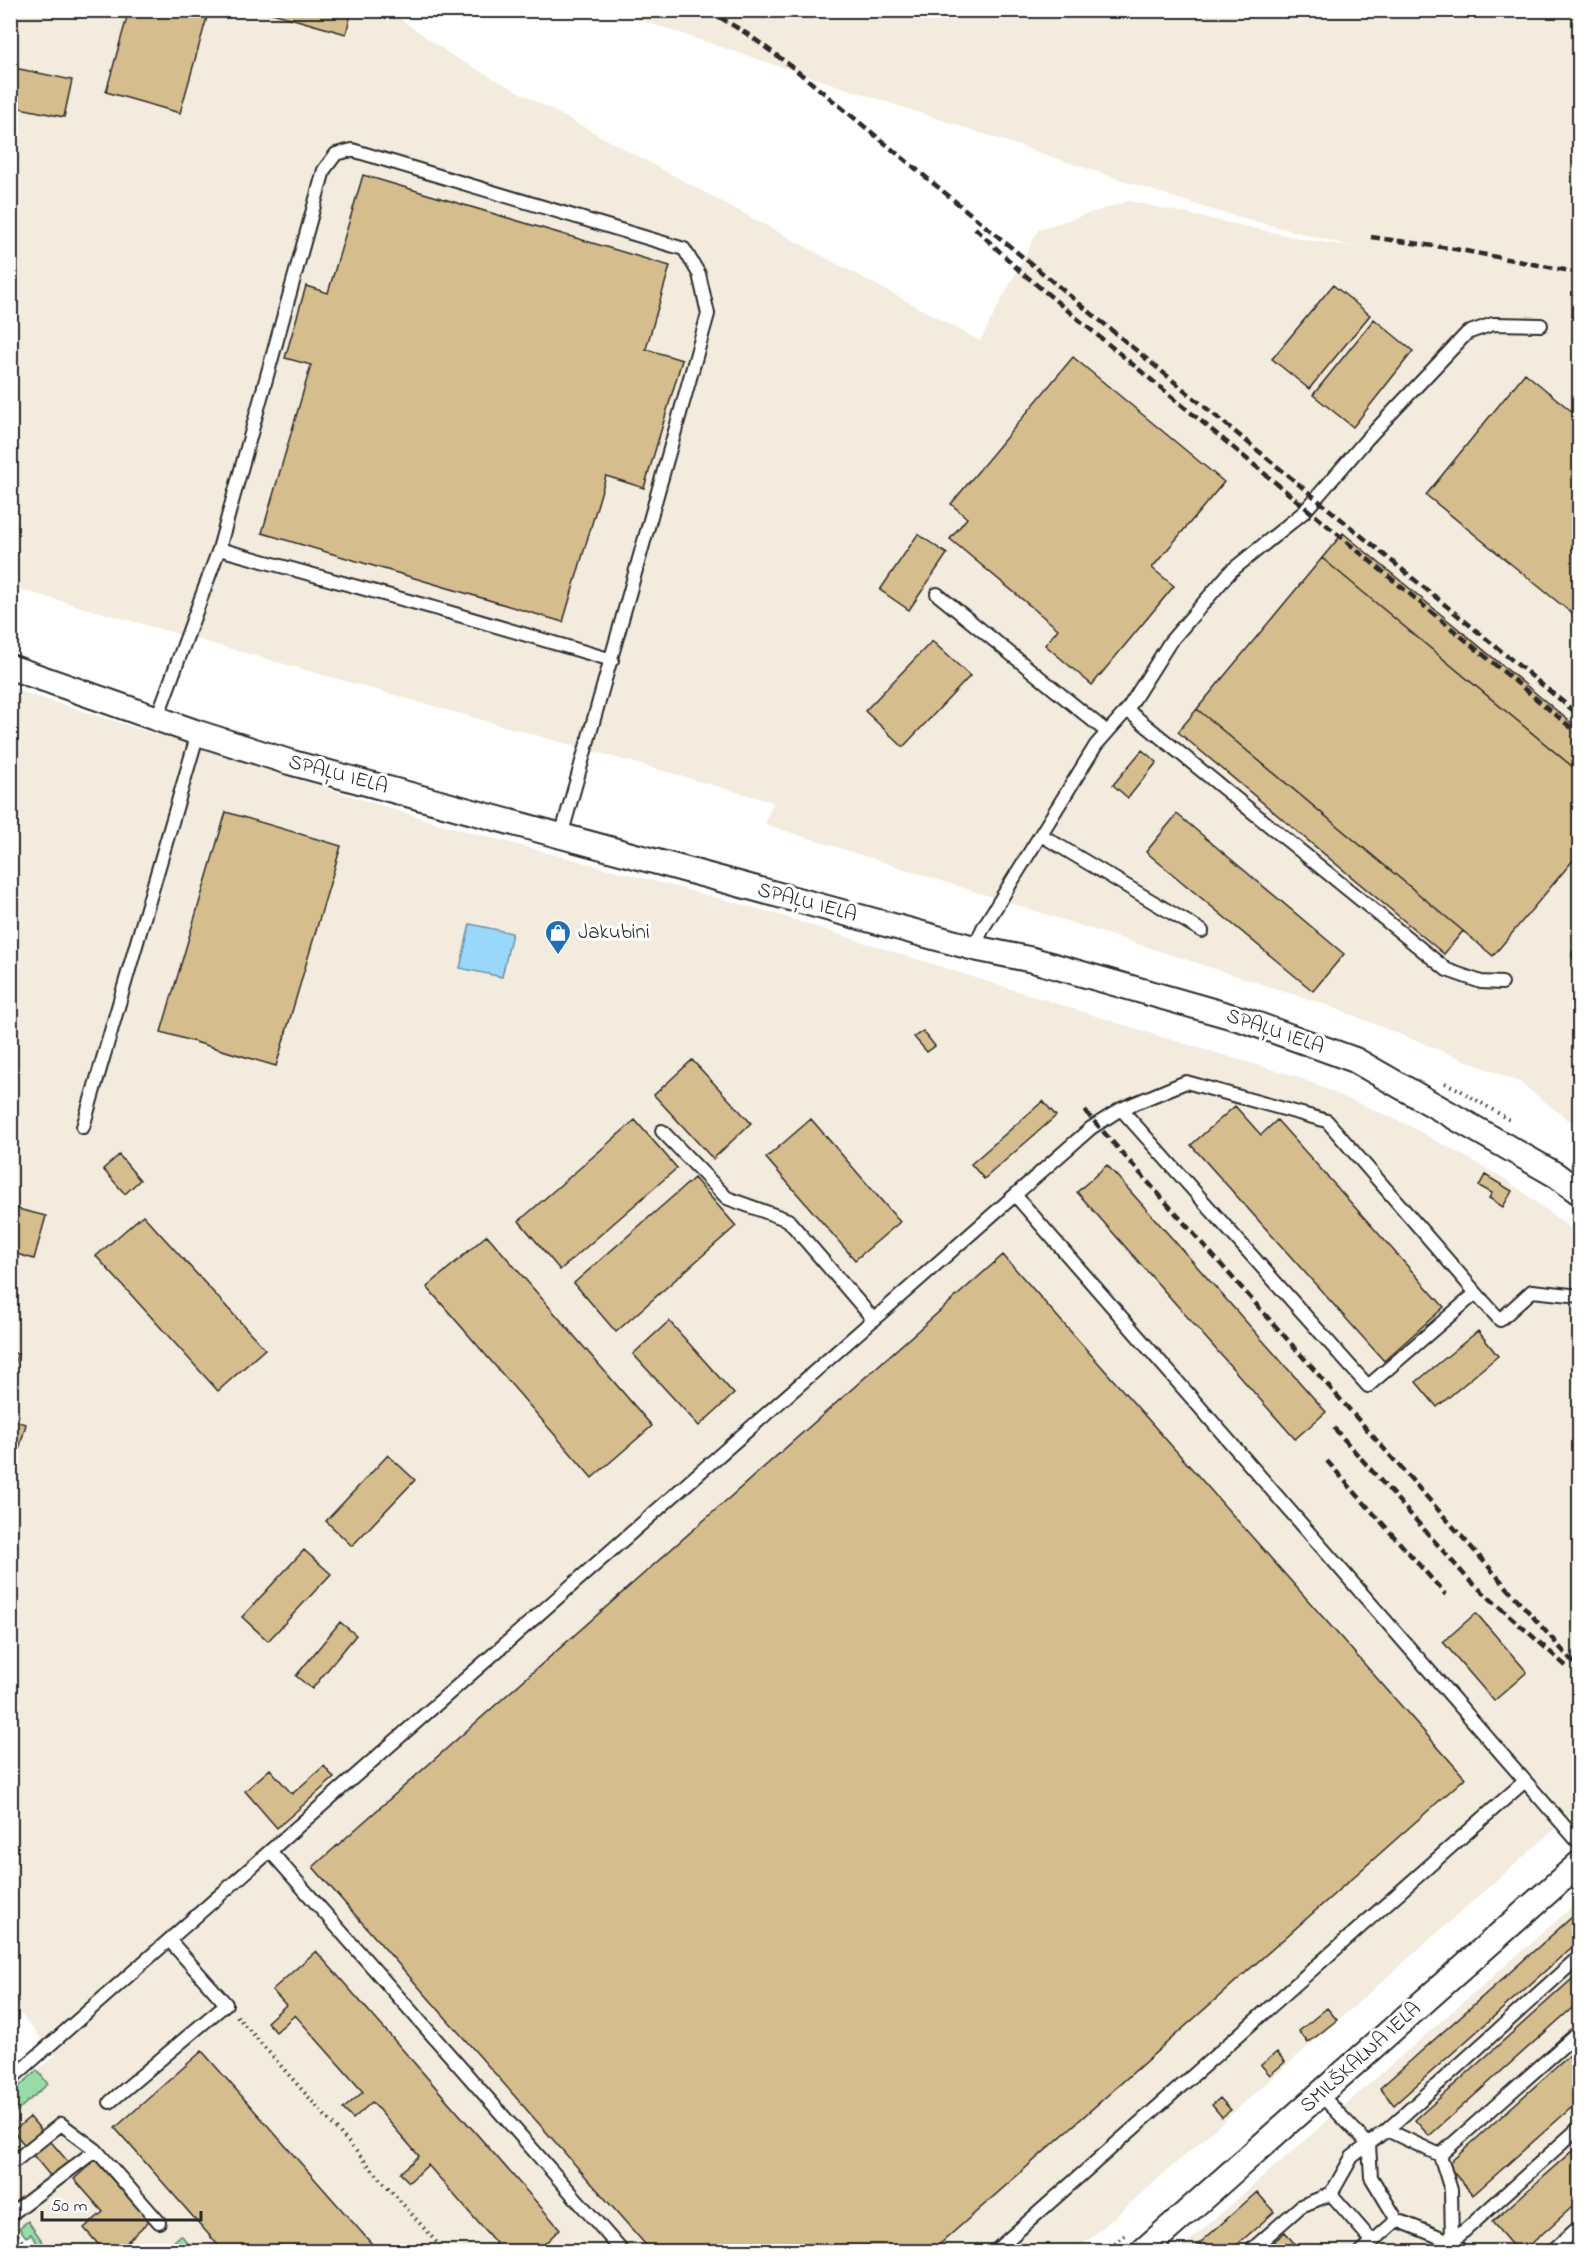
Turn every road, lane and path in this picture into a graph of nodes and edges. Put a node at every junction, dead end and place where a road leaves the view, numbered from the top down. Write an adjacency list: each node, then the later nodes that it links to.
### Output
1 (1541, 325): 6 (lane)
2 (219, 549): 4 (lane); 4 (lane); 7 (lane)
3 (937, 594): 8 (lane)
4 (612, 660): 11 (lane)
5 (10, 667): 7 (street, SPAĻU IELA)
6 (1127, 710): 8 (lane); 14 (lane)
7 (157, 718): 9 (street, SPAĻU IELA)
8 (1107, 732): 10 (lane)
9 (198, 733): 11 (street, SPAĻU IELA); 16 (lane)
10 (1041, 835): 12 (lane); 13 (lane)
11 (561, 836): 13 (street, SPAĻU IELA)
12 (1202, 931)
13 (974, 948): 18 (street, SPAĻU IELA)
14 (1502, 983)
15 (1121, 1108): 19 (lane); 20 (lane); 20 (lane)
16 (83, 1126)
17 (662, 1131): 22 (lane)
18 (1576, 1184)
19 (1015, 1195): 22 (lane); 23 (lane)
20 (1476, 1293): 21 (lane)
21 (1580, 1296)
22 (874, 1320): 25 (lane)
23 (1525, 1781): 24 (lane); 51 (lane)
24 (1580, 1844)
25 (271, 1852): 27 (lane); 50 (lane)
26 (1580, 1863): 32 (street, SMILŠKALNA IELA)
27 (170, 1941): 29 (lane); 31 (lane)
28 (1580, 1956): 35 (lane)
29 (226, 2004): 33 (lane); 49 (path)
30 (1580, 2031): 38 (lane)
31 (10, 2080)
32 (1320, 2094): 36 (lane); 52 (street, SMILŠKALNA IELA)
33 (110, 2102)
34 (1580, 2127): 47 (lane)
35 (1387, 2130): 36 (lane); 38 (lane)
36 (1369, 2145): 40 (lane); 42 (lane)
37 (96, 2150): 39 (lane); 41 (lane); 43 (lane)
38 (1440, 2155): 47 (lane)
39 (16, 2160)
40 (1330, 2194): 46 (lane); 53 (lane)
41 (10, 2215)
42 (1397, 2220): 46 (lane); 47 (lane)
43 (159, 2222)
44 (10, 2225): 48 (path)
45 (1580, 2226): 56 (lane)
46 (1372, 2241): 54 (lane)
47 (1452, 2242): 55 (lane)
48 (30, 2252)
49 (445, 2252)
50 (623, 2252)
51 (994, 2252)
52 (1142, 2252)
53 (1249, 2252)
54 (1361, 2252)
55 (1464, 2252)
56 (1551, 2252)

